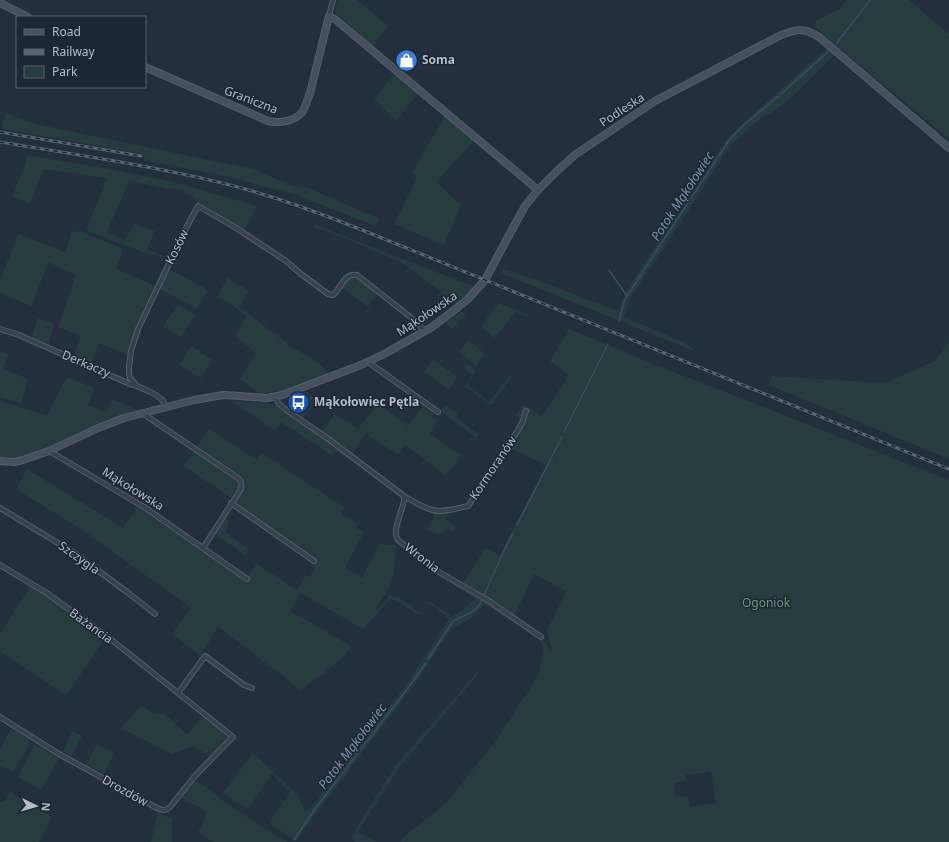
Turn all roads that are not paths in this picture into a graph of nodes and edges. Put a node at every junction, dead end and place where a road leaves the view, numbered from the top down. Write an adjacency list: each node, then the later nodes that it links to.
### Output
1 (333, 0): 4 (street)
2 (0, 3): 3 (street)
3 (26, 16)
4 (329, 16): 5 (street, Graniczna); 7 (street)
5 (146, 67)
6 (949, 148): 7 (street, Podleska)
7 (538, 190): 9 (street, Mąkołowska)
8 (0, 329): 11 (street, Derkaczy)
9 (425, 331): 10 (street, Mąkołowska); 11 (street, Kosów)
10 (368, 362): 12 (street, Mąkołowska); 14 (street)
11 (136, 385): 13 (street, Derkaczy)
12 (275, 397): 13 (street, Mąkołowska); 19 (street)
13 (166, 407): 16 (street, Mąkołowska)
14 (438, 412)
15 (526, 412): 19 (street, Kormoranów)
16 (142, 413): 17 (street, Mąkołowska); 20 (street)
17 (49, 451): 18 (street, Mąkołowska); 22 (street, Mąkołowska)
18 (0, 461)
19 (404, 496): 27 (street, Wronia)
20 (231, 503): 22 (street); 23 (street)
21 (0, 508): 26 (street, Szczygla)
22 (203, 548): 25 (street, Mąkołowska)
23 (314, 561)
24 (0, 565): 29 (street, Bażancia)
25 (247, 579)
26 (155, 614)
27 (541, 637)
28 (252, 688): 29 (street)
29 (178, 693): 31 (street, Bażancia)
30 (0, 717): 31 (street, Drozdów)
31 (233, 737)

